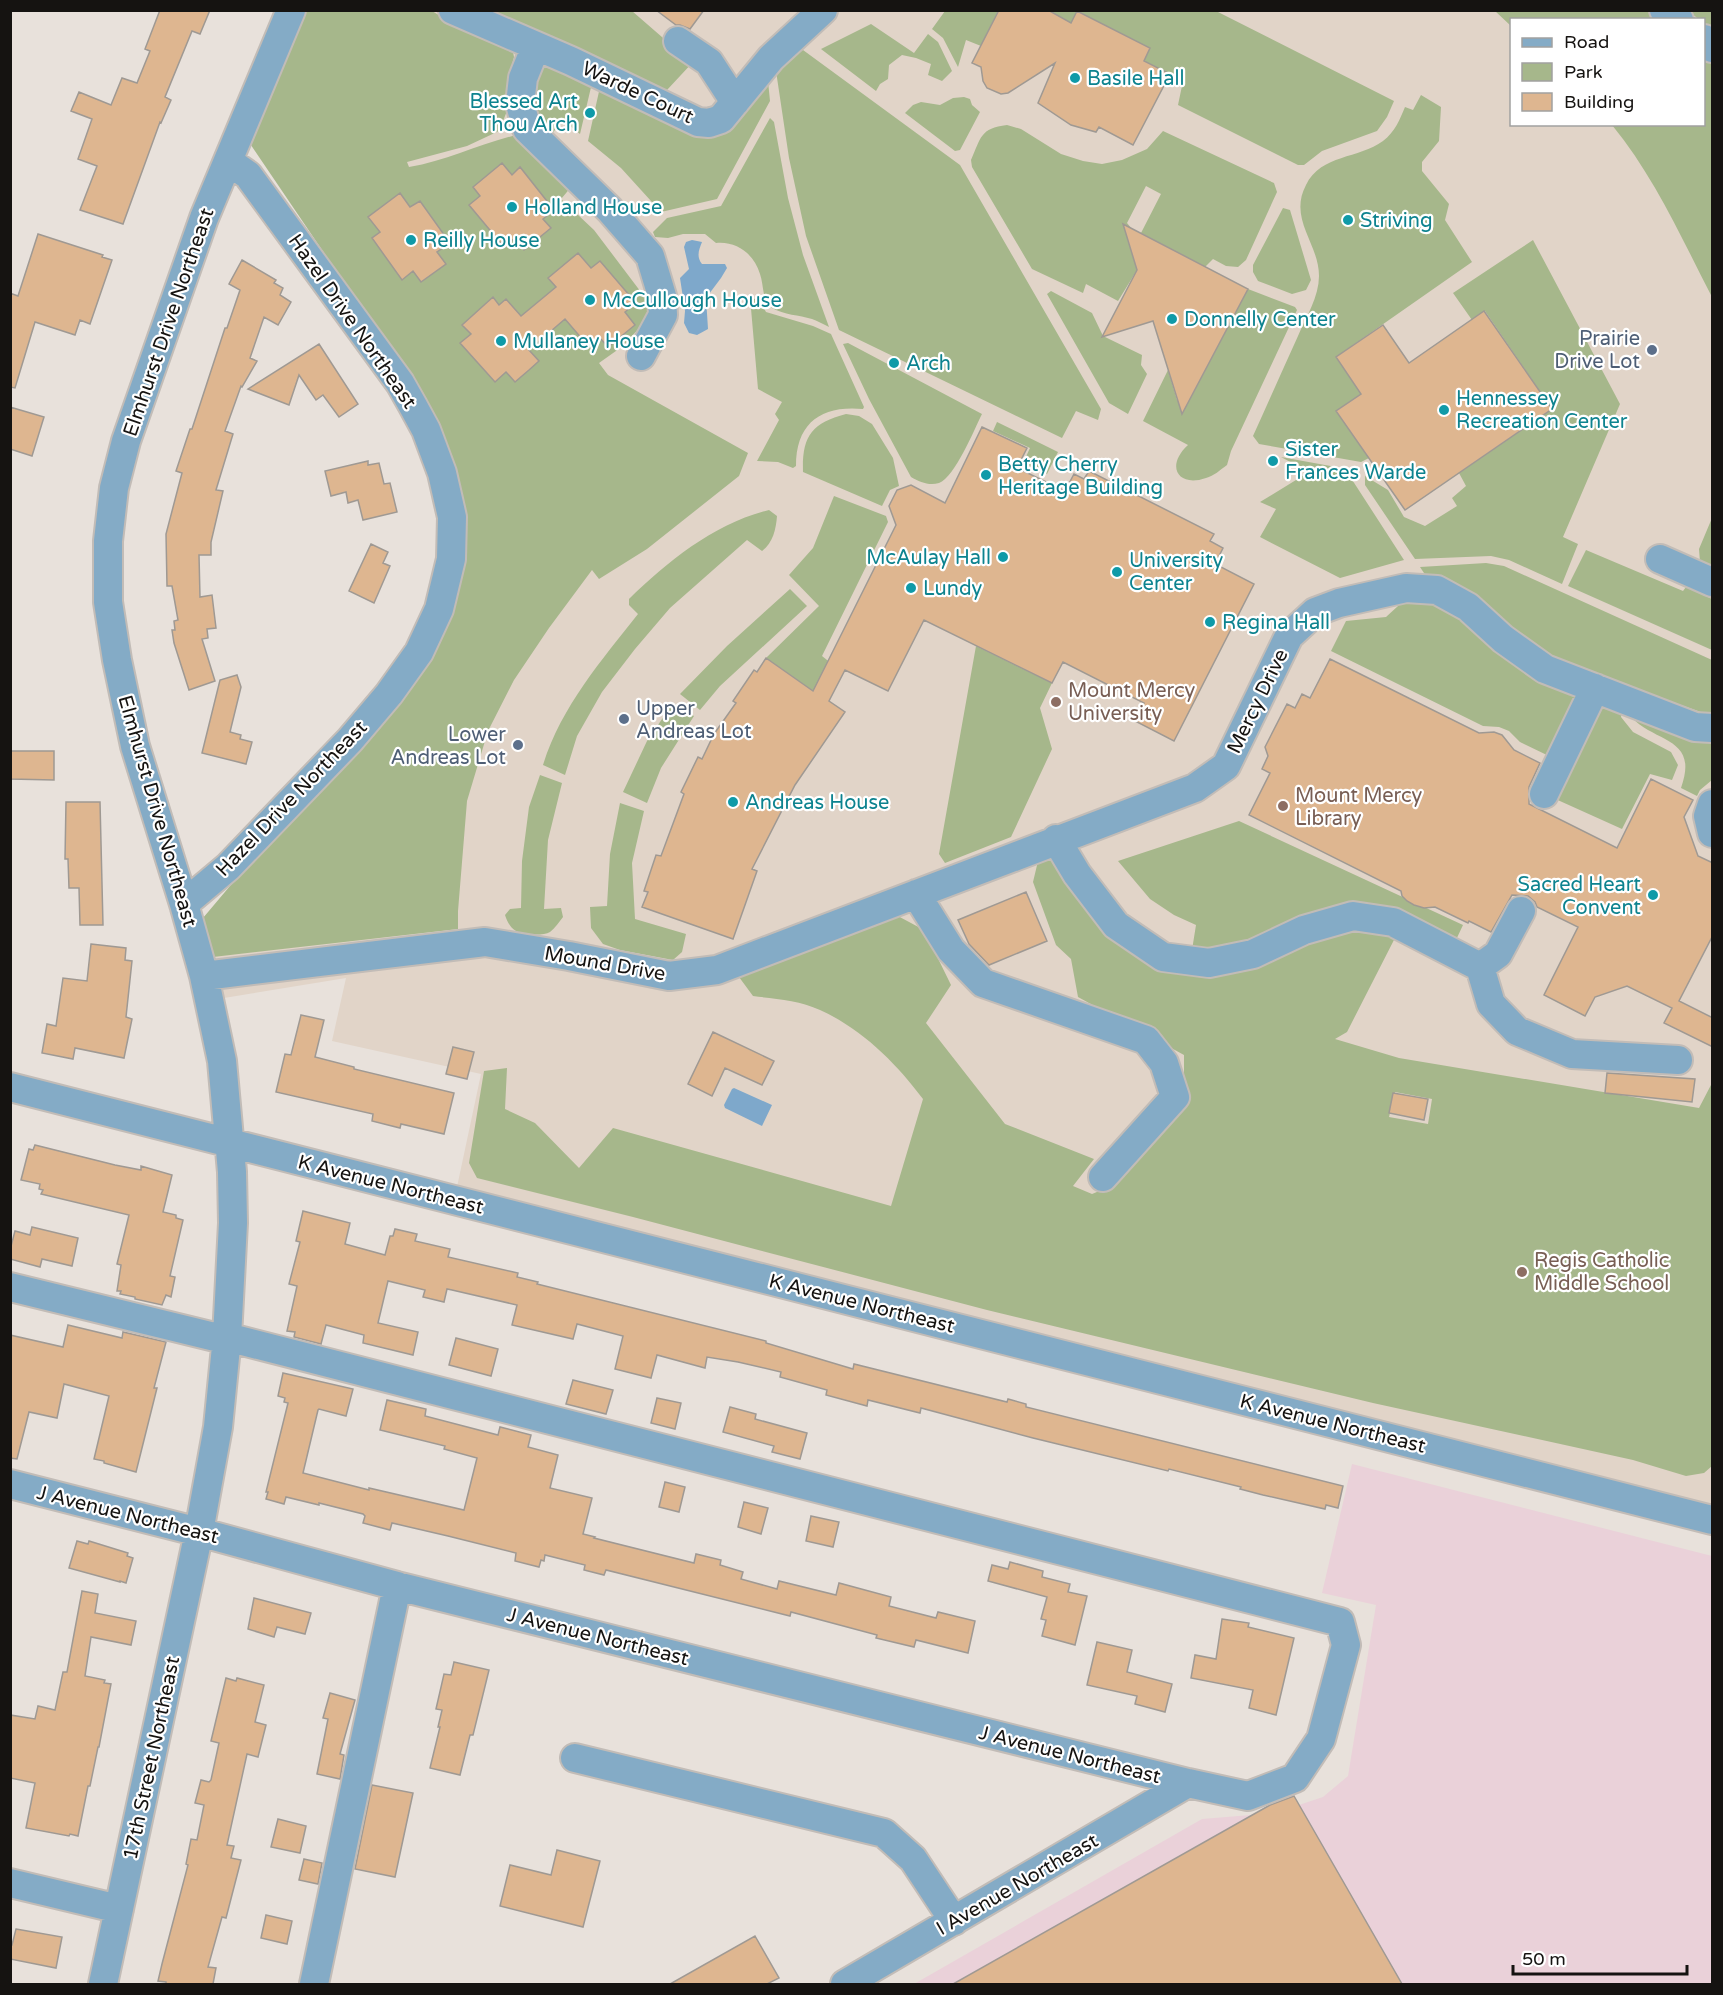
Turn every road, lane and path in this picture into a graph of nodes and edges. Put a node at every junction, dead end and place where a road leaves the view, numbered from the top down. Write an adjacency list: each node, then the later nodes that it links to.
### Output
1 (291, 10): 7 (street, Elmhurst Drive Northeast)
2 (453, 10): 5 (street, Warde Court)
3 (823, 10): 6 (street, Warde Court)
4 (678, 41): 6 (street)
5 (536, 46): 6 (street, Warde Court); 8 (street)
6 (735, 102)
7 (228, 161): 18 (street, Elmhurst Drive Northeast); 18 (street, Hazel Drive Northeast)
8 (641, 356)
9 (1660, 559): 10 (street)
10 (1713, 582)
11 (1595, 688): 12 (street, Mercy Drive); 13 (street); 16 (street, Mercy Drive)
12 (1713, 728)
13 (1544, 794)
14 (1713, 804): 15 (street)
15 (1713, 833)
16 (1056, 839): 17 (street, Mound Drive); 20 (street)
17 (916, 894): 21 (street, Mound Drive); 25 (street)
18 (184, 904): 21 (street, Elmhurst Drive Northeast)
19 (1521, 911): 20 (street)
20 (1480, 967): 22 (street)
21 (204, 976): 24 (street, Elmhurst Drive Northeast)
22 (1678, 1060)
23 (10, 1087): 24 (street, K Avenue Northeast)
24 (230, 1143): 27 (street, Elmhurst Drive Northeast); 29 (street, K Avenue Northeast)
25 (1103, 1177)
26 (10, 1287): 27 (street)
27 (227, 1338): 30 (street, Elmhurst Drive Northeast); 33 (street, J Avenue Northeast)
28 (10, 1484): 30 (street, J Avenue Northeast)
29 (1713, 1520)
30 (199, 1532): 31 (street, J Avenue Northeast); 35 (street, 17th Street Northeast)
31 (397, 1586): 33 (street, J Avenue Northeast); 38 (street)
32 (575, 1758): 36 (street)
33 (1188, 1783): 36 (street, I Avenue Northeast)
34 (10, 1883): 35 (street)
35 (119, 1909): 37 (street, 17th Street Northeast)
36 (954, 1921): 39 (street, I Avenue Northeast)
37 (103, 1984)
38 (314, 1984)
39 (845, 1984)

